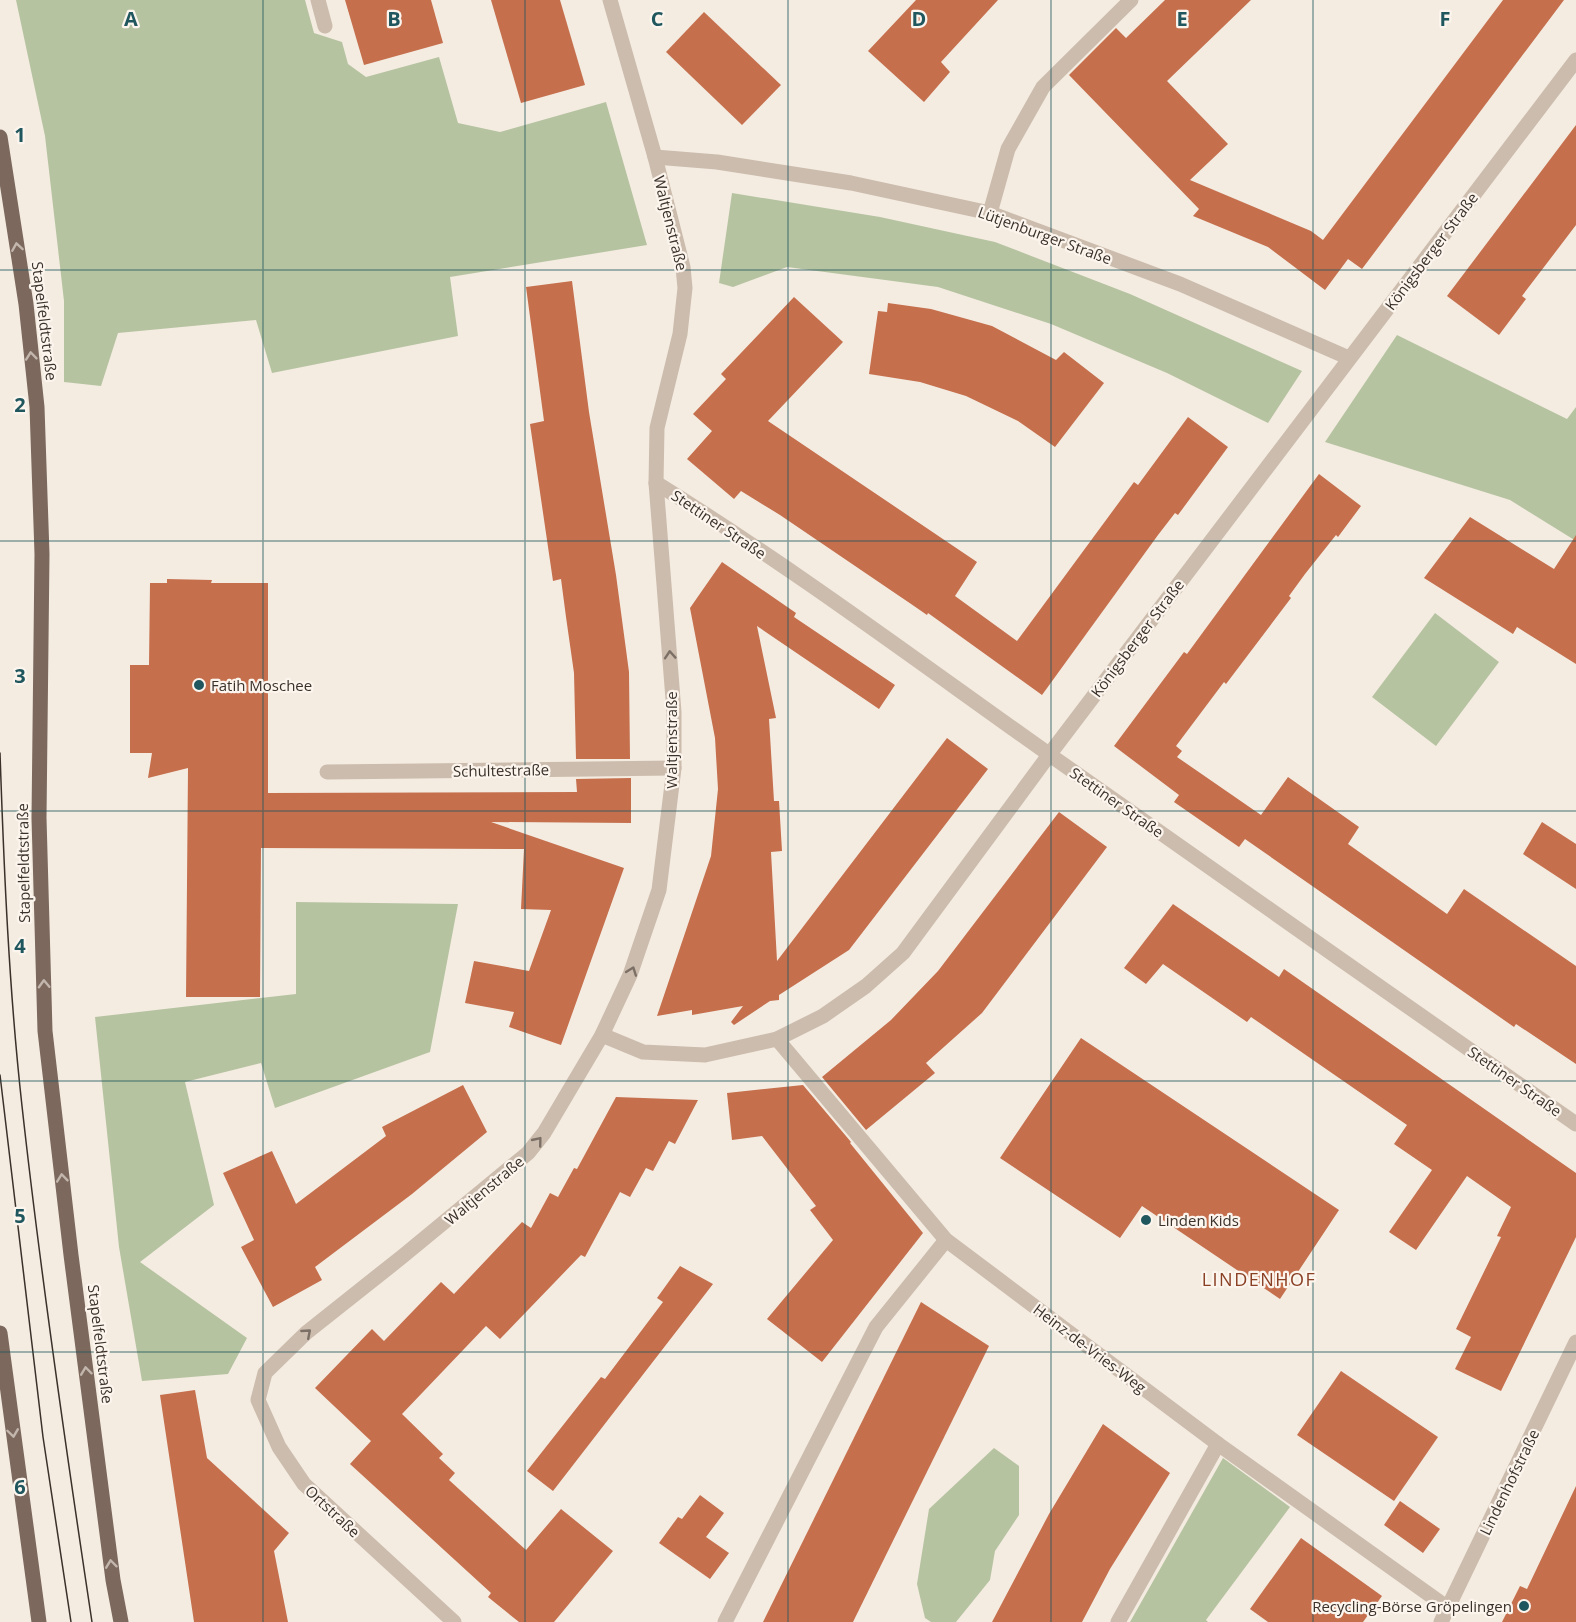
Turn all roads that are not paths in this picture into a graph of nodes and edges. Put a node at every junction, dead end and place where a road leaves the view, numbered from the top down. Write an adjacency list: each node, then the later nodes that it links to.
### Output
1 (318, 0): 4 (street)
2 (610, 0): 7 (street, Waltjenstraße)
3 (1131, 0): 8 (street)
4 (325, 26)
5 (1576, 60): 9 (street, Königsberger Straße)
6 (0, 137): 24 (main road, Stapelfeldtstraße, one-way to 6)
7 (655, 157): 8 (street, Lütjenburger Straße); 10 (street, Waltjenstraße)
8 (990, 213): 9 (street, Lütjenburger Straße)
9 (1349, 358): 11 (street, Königsberger Straße)
10 (656, 483): 11 (street, Stettiner Straße); 12 (street, Waltjenstraße, one-way to 10)
11 (1049, 755): 15 (street, Königsberger Straße); 16 (street, Stettiner Straße)
12 (674, 768): 13 (street, Schultestraße); 14 (street, Waltjenstraße, one-way to 12)
13 (327, 772)
14 (602, 1035): 15 (street, Königsberger Straße); 20 (street, Waltjenstraße, one-way to 14)
15 (777, 1039): 17 (street, Heinz-de-Vries-Weg)
16 (1576, 1124)
17 (946, 1240): 21 (street, Heinz-de-Vries-Weg); 26 (street)
18 (0, 1333): 23 (main road, one-way to 23)
19 (1576, 1342): 22 (street, Lindenhofstraße)
20 (265, 1373): 25 (street, Ortstraße)
21 (1218, 1444): 22 (street, Heinz-de-Vries-Weg); 27 (street)
22 (1444, 1615)
23 (39, 1622)
24 (122, 1622)
25 (454, 1622)
26 (725, 1622)
27 (1118, 1622)

